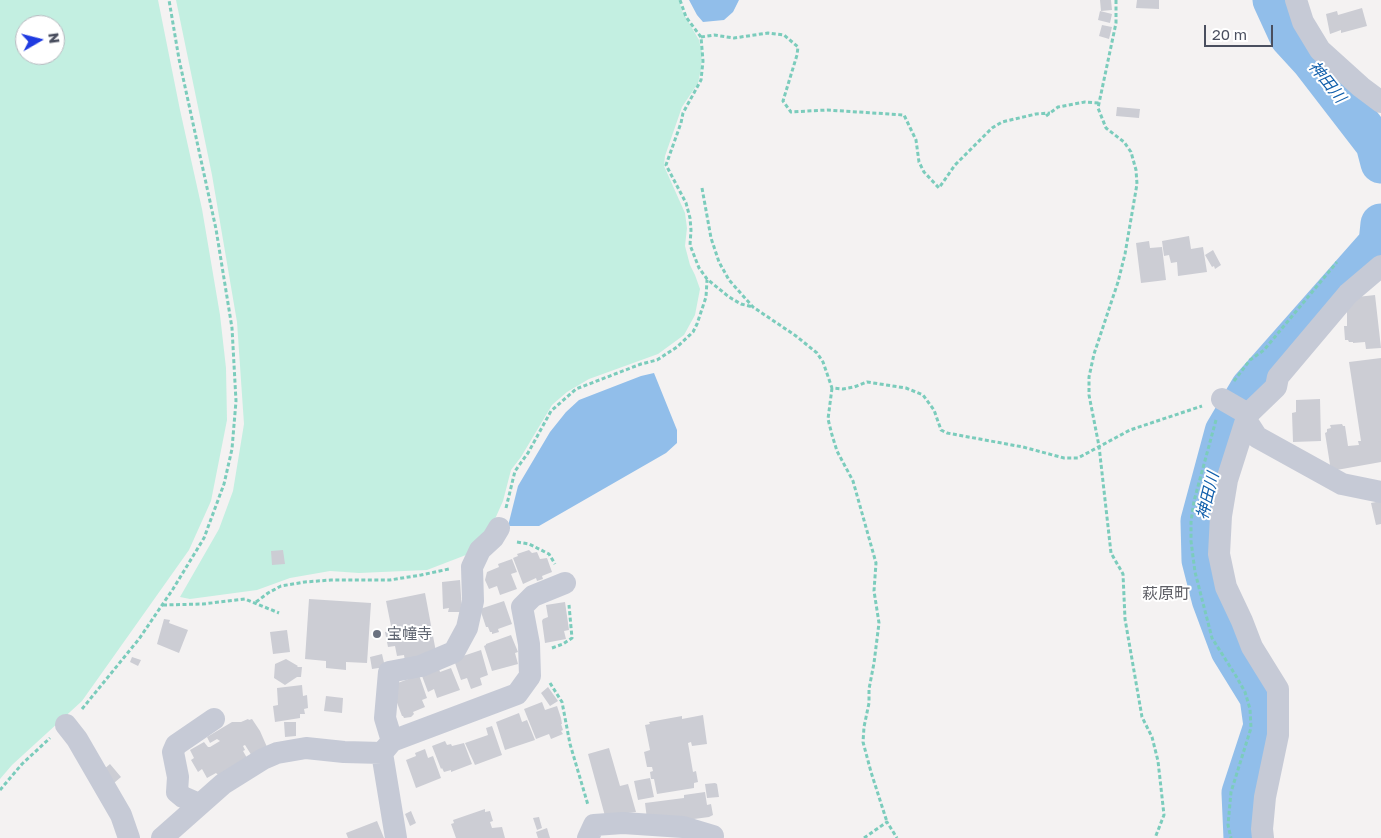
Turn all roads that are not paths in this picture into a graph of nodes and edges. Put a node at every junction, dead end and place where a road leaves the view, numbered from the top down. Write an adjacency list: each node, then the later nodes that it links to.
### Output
1 (1296, 0): 2 (street)
2 (1381, 102)
3 (1381, 266): 5 (street)
4 (1222, 399): 5 (street)
5 (1247, 417): 6 (street); 18 (street)
6 (1381, 492)
7 (496, 533): 11 (street)
8 (565, 583): 11 (street)
9 (214, 719): 12 (street)
10 (66, 724): 15 (street)
11 (387, 747): 12 (street); 17 (street)
12 (199, 804): 16 (street)
13 (591, 831): 14 (street)
14 (713, 836)
15 (129, 838)
16 (162, 838)
17 (396, 838)
18 (1263, 838)

